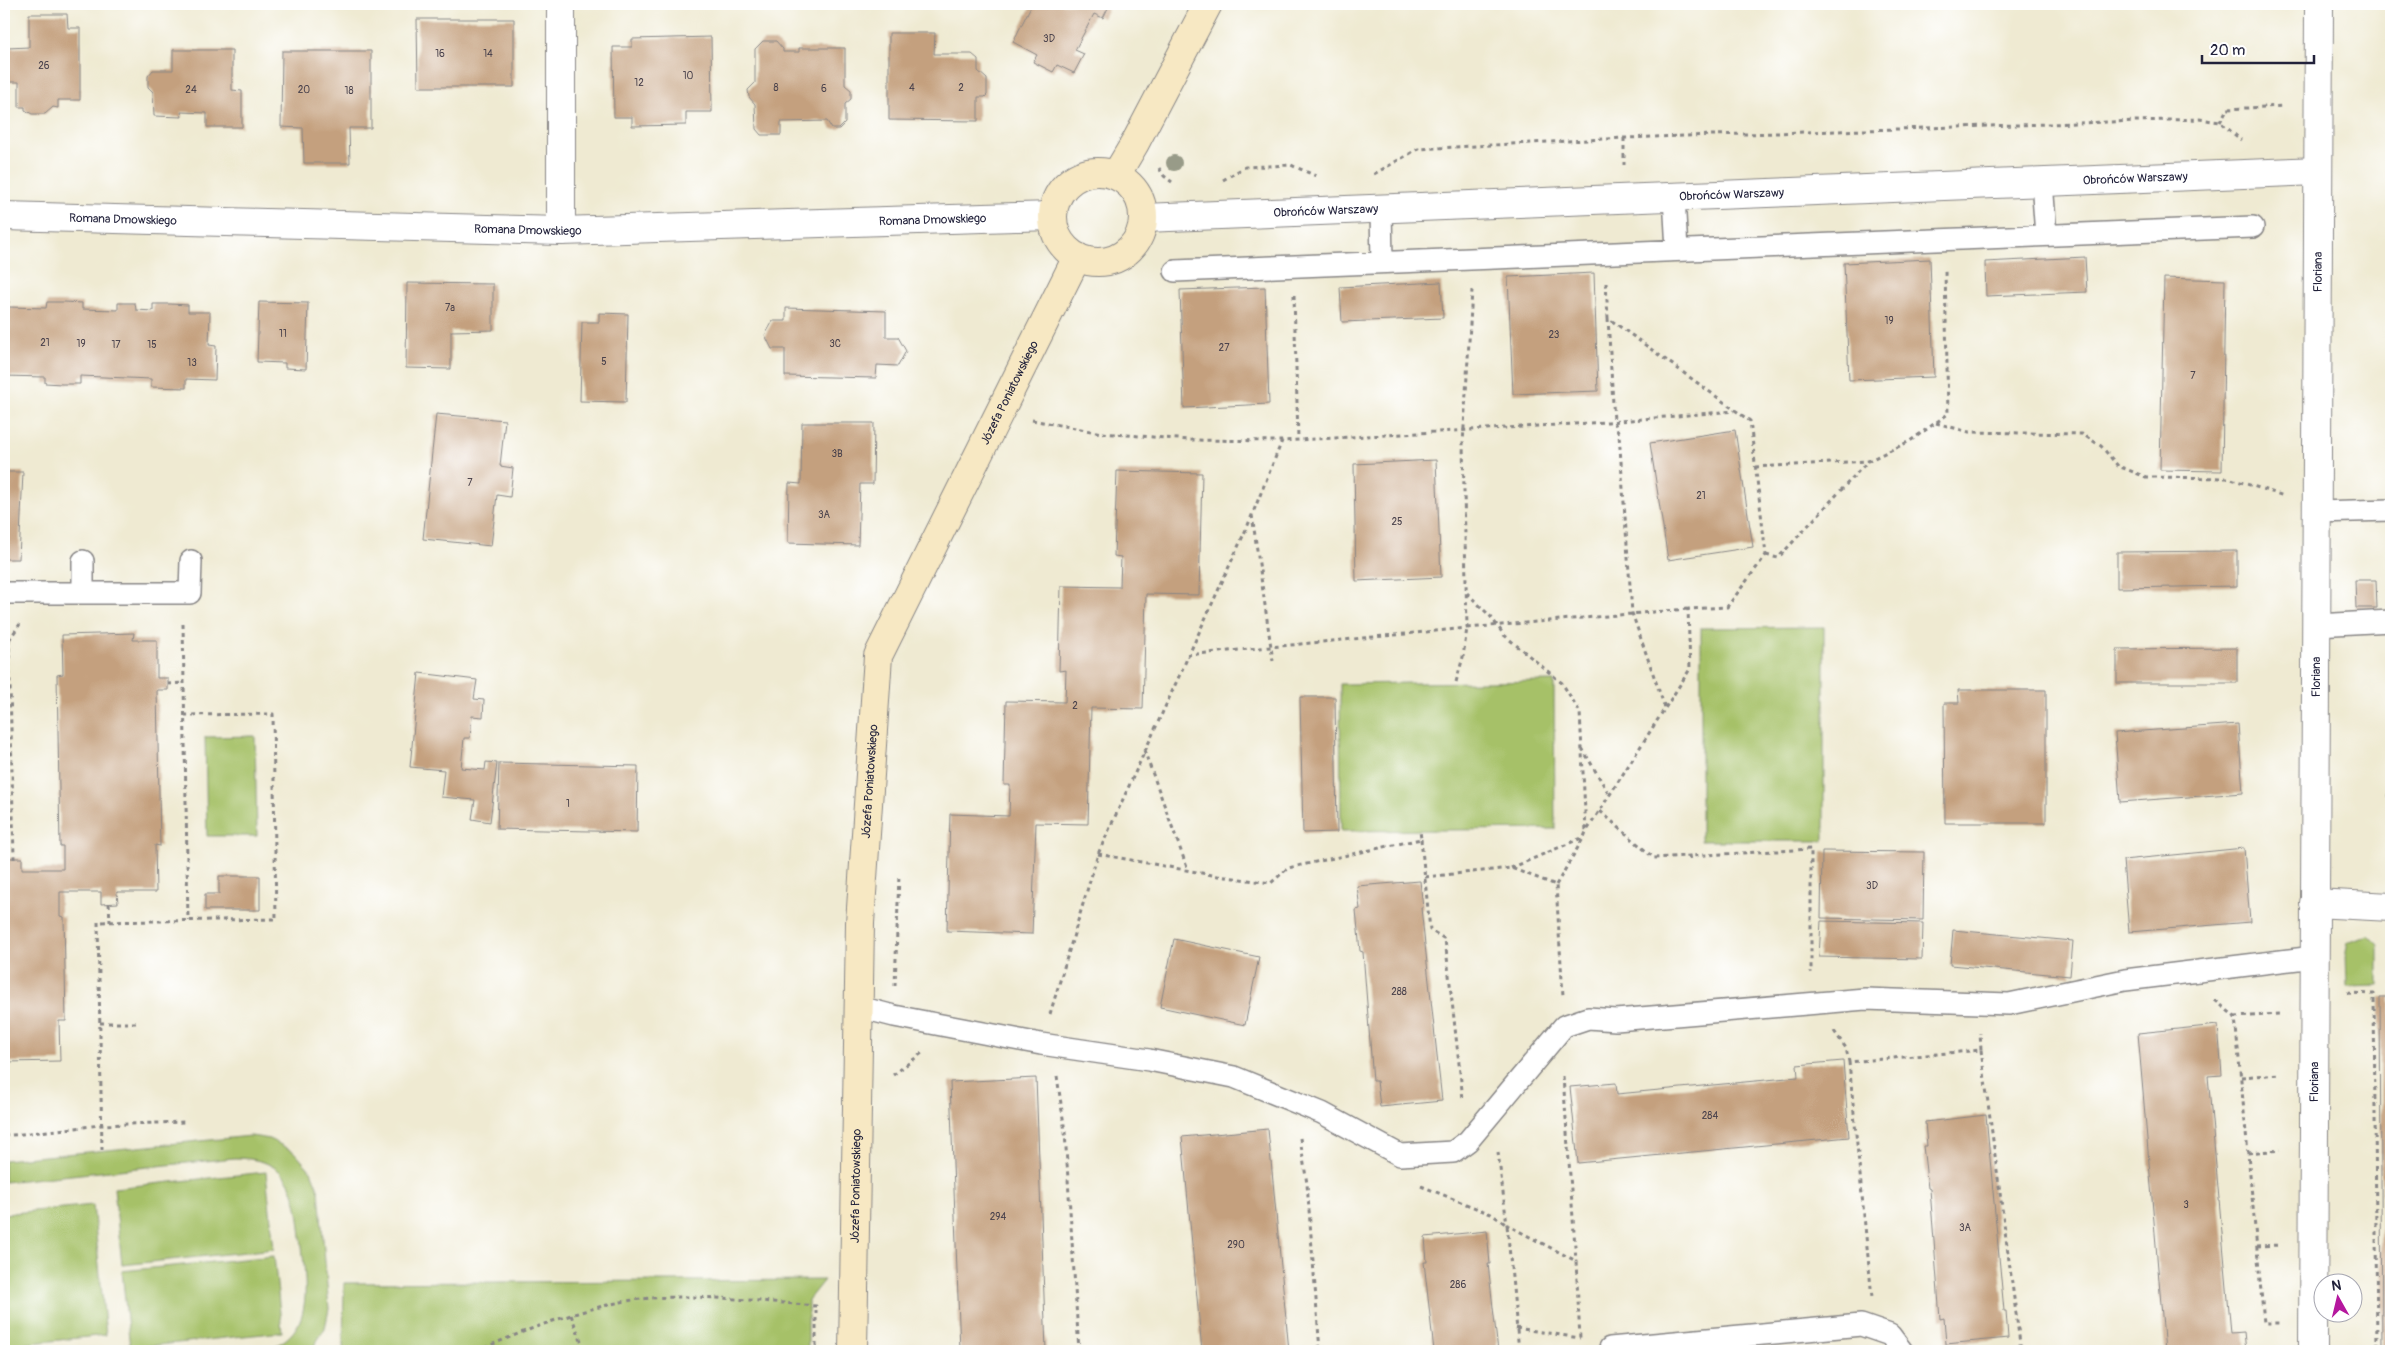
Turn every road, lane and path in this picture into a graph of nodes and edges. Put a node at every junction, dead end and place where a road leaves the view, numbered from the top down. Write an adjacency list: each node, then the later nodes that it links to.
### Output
1 (561, 4): 21 (street)
2 (1208, 4): 9 (street)
3 (2319, 4): 8 (street, Floriana)
4 (2289, 106): 5 (path)
5 (2220, 122): 6 (path); 10 (path)
6 (2246, 144)
7 (1158, 163): 14 (path)
8 (2318, 171): 13 (street, Obrońców Warszawy); 43 (street, Floriana)
9 (1116, 175): 18 (street); 19 (street)
10 (1372, 176)
11 (1324, 179): 12 (path)
12 (1222, 181)
13 (2042, 182): 15 (street, Obrońców Warszawy); 22 (lane)
14 (1178, 184)
15 (1674, 197): 16 (street, Obrońców Warszawy); 24 (lane)
16 (1381, 209): 19 (street, Obrońców Warszawy); 27 (lane)
17 (4, 216): 21 (street, Romana Dmowskiego)
18 (1052, 216): 21 (street, Romana Dmowskiego); 26 (street)
19 (1144, 218): 26 (street)
20 (2253, 227): 22 (lane)
21 (561, 231)
22 (2046, 235): 23 (lane)
23 (1944, 239): 24 (lane); 35 (path)
24 (1678, 250): 25 (lane)
25 (1604, 253): 27 (lane); 31 (path)
26 (1076, 257): 93 (street, Józefa Poniatowskiego)
27 (1382, 262): 28 (lane)
28 (1293, 267): 29 (lane); 38 (path)
29 (1175, 271)
30 (1472, 286): 36 (path)
31 (1608, 318): 32 (path); 34 (path)
32 (1734, 411): 34 (path); 40 (path)
33 (1030, 420): 37 (path)
34 (1614, 421): 36 (path); 53 (path)
35 (1936, 422): 39 (path); 41 (path)
36 (1466, 430): 38 (path); 48 (path)
37 (1282, 440): 38 (path); 44 (path)
38 (1298, 440)
39 (1868, 461): 40 (path); 45 (path)
40 (1754, 467): 45 (path)
41 (2292, 499)
42 (2391, 510): 43 (lane)
43 (2316, 512): 56 (street, Floriana)
44 (1252, 515): 59 (path); 60 (path)
45 (1766, 555): 52 (path)
46 (83, 561): 50 (lane)
47 (191, 561): 51 (lane)
48 (1467, 592): 55 (path); 57 (path)
49 (4, 593): 50 (lane)
50 (83, 593): 51 (lane)
51 (183, 593): 63 (path)
52 (1688, 609): 53 (path); 65 (path)
53 (1632, 613): 55 (path); 65 (path)
54 (2391, 621): 56 (lane)
55 (1498, 625): 57 (path); 67 (path)
56 (2316, 625): 84 (street, Floriana)
57 (1467, 628): 59 (path); 62 (path)
58 (4, 633): 77 (path)
59 (1271, 647): 60 (path); 61 (path)
60 (1187, 655): 68 (path)
61 (1273, 661)
62 (1456, 682)
63 (184, 683): 64 (path); 66 (path)
64 (168, 684)
65 (1665, 708): 69 (path)
66 (185, 715): 87 (path); 87 (path)
67 (1582, 747): 69 (path); 72 (path)
68 (1144, 750): 75 (path); 81 (path)
69 (1610, 796): 70 (path)
70 (1600, 811): 72 (path); 76 (path)
71 (1420, 831): 74 (path)
72 (1586, 832): 73 (path)
73 (1584, 837): 79 (path); 83 (path)
74 (1421, 839): 81 (path); 82 (path)
75 (1098, 854): 81 (path); 100 (path)
76 (1689, 855): 78 (path); 92 (path)
77 (14, 858)
78 (1690, 861)
79 (1511, 868): 82 (path); 83 (path)
80 (900, 871): 95 (path)
81 (1188, 871)
82 (1425, 877): 113 (path)
83 (1556, 885): 99 (path)
84 (2314, 902): 86 (street); 89 (street, Floriana)
85 (110, 903): 88 (path)
86 (2391, 907)
87 (188, 920): 88 (path)
88 (110, 922): 97 (path)
89 (2314, 957): 92 (lane); 138 (street, Floriana)
90 (2342, 993): 139 (path)
91 (2219, 994): 96 (path)
92 (1811, 1004): 99 (lane)
93 (859, 1007): 95 (lane); 132 (street, Józefa Poniatowskiego)
94 (2280, 1014): 96 (path)
95 (894, 1016): 100 (lane); 105 (path)
96 (2235, 1017): 106 (path)
97 (100, 1023): 98 (path); 111 (path)
98 (140, 1023)
99 (1564, 1026): 109 (lane); 121 (path)
100 (1041, 1044): 108 (lane); 133 (path)
101 (928, 1048): 105 (path)
102 (1981, 1050): 137 (path)
103 (1849, 1062): 125 (path)
104 (2281, 1074): 106 (path)
105 (893, 1075): 107 (path)
106 (2241, 1077): 116 (path)
107 (892, 1083)
108 (1293, 1102): 113 (lane); 134 (path)
109 (1484, 1121): 113 (lane); 118 (path)
110 (184, 1122): 111 (path)
111 (101, 1125): 112 (path); 115 (path)
112 (4, 1136)
113 (1468, 1141)
114 (2282, 1149): 116 (path)
115 (102, 1150)
116 (2248, 1153): 120 (path)
117 (1414, 1183): 118 (path)
118 (1507, 1225): 121 (path); 124 (path)
119 (2283, 1244): 120 (path)
120 (2257, 1246): 123 (path)
121 (1576, 1261): 126 (path)
122 (571, 1315): 129 (path); 130 (path); 131 (path)
123 (2284, 1323)
124 (1516, 1328): 126 (path); 135 (path)
125 (1875, 1330): 128 (lane); 136 (lane)
126 (1580, 1338): 127 (path)
127 (1581, 1345)
128 (1610, 1348)
129 (477, 1351)
130 (585, 1351)
131 (816, 1351)
132 (853, 1351)
133 (1079, 1351)
134 (1320, 1351)
135 (1518, 1351)
136 (1902, 1351)
137 (2021, 1351)
138 (2313, 1351)
139 (2377, 1351)

